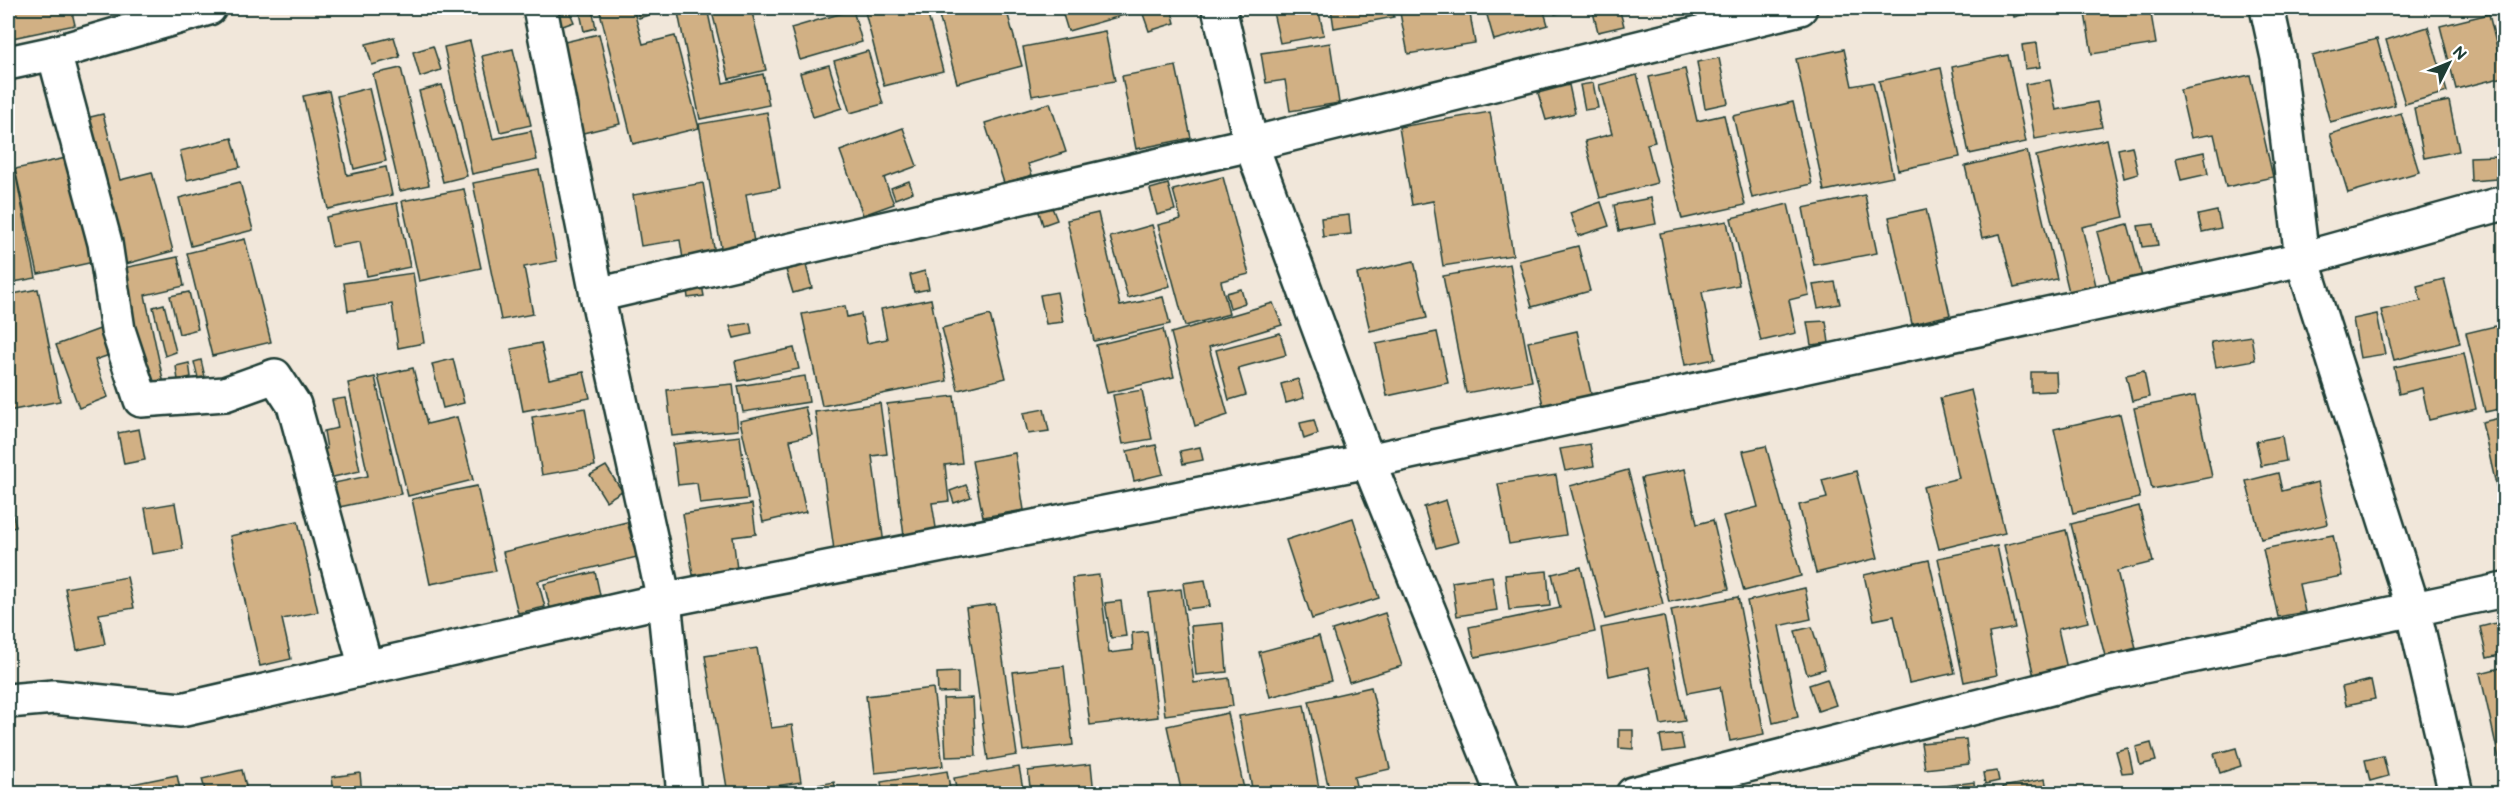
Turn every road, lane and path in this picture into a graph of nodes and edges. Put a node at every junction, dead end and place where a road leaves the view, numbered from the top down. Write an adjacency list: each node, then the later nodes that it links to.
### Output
1 (209, 8): 6 (street)
2 (540, 8): 11 (street)
3 (1219, 8): 8 (street)
4 (1800, 8): 8 (street)
5 (2267, 8): 10 (street)
6 (54, 53): 7 (street); 16 (street)
7 (8, 63)
8 (1251, 144): 11 (street); 12 (street)
9 (2505, 202): 10 (street)
10 (2302, 259): 12 (street); 15 (street)
11 (597, 295): 14 (street)
12 (1368, 460): 14 (street); 19 (street)
13 (2505, 590): 15 (street)
14 (664, 600): 16 (street); 18 (street)
15 (2413, 608): 20 (street); 21 (street)
16 (366, 668): 17 (street)
17 (8, 701)
18 (684, 794)
19 (1503, 794)
20 (1633, 794)
21 (2456, 794)

